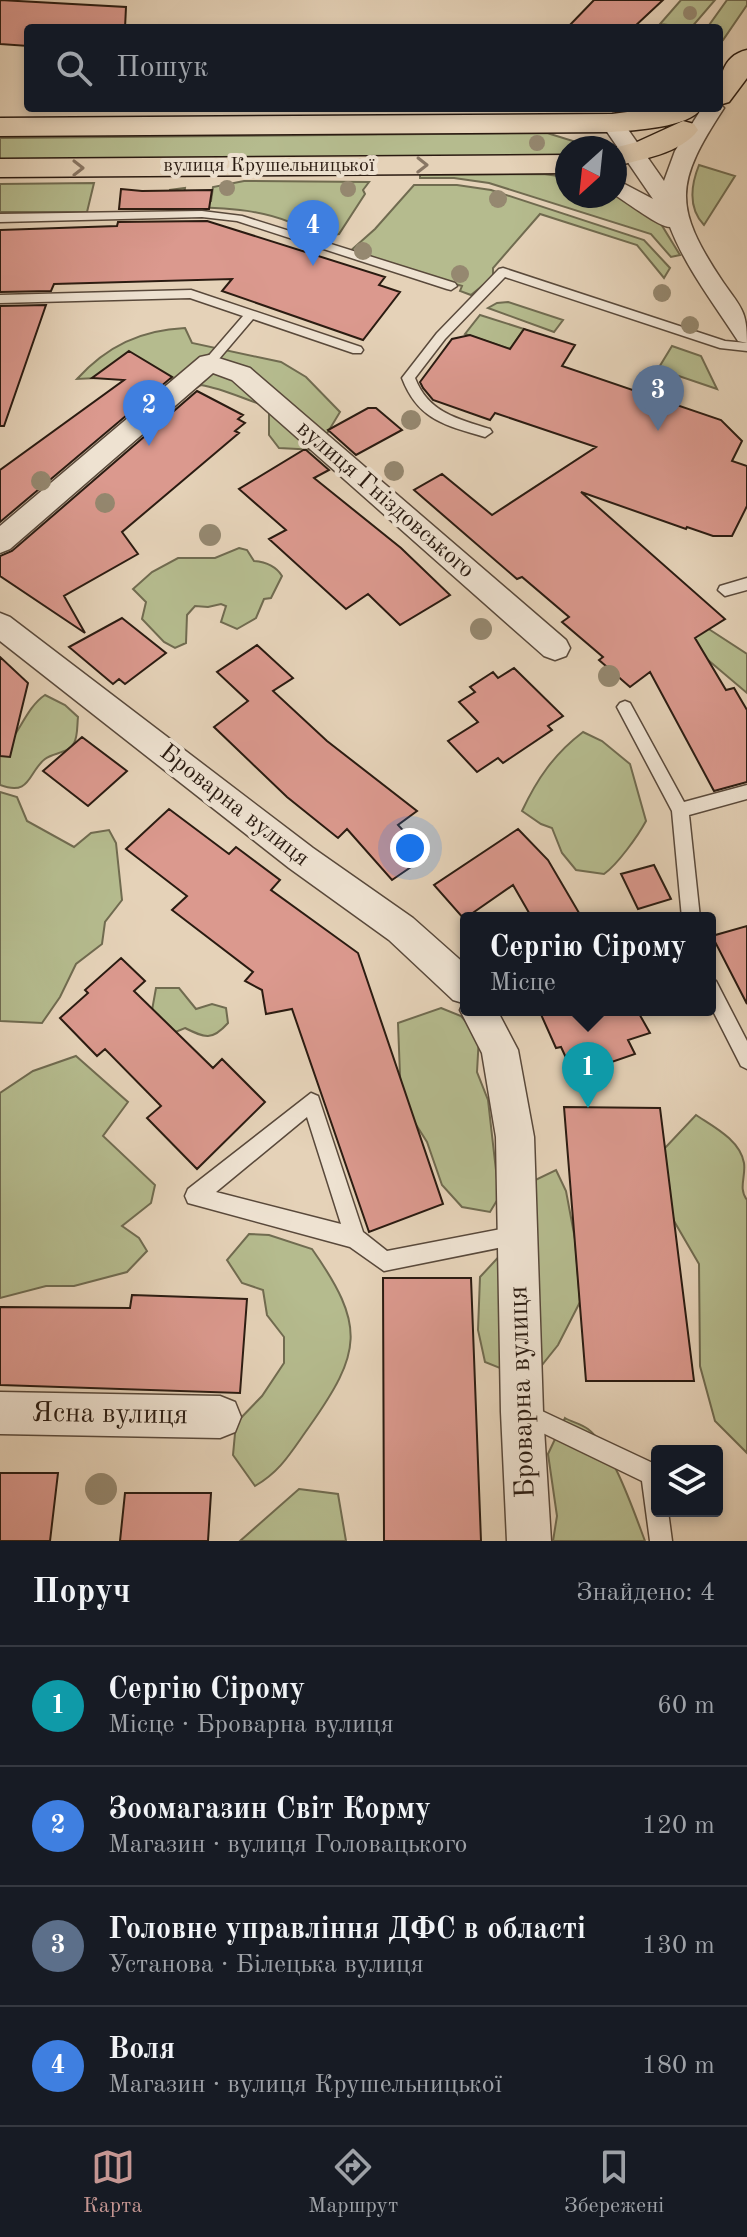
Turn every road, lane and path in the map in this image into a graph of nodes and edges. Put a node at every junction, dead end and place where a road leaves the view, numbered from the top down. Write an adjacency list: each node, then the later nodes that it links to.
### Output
1 (747, 58): 2 (main road)
2 (723, 91)
3 (675, 112): 8 (main road)
4 (703, 112): 9 (main road)
5 (709, 112): 14 (street)
6 (0, 127): 7 (main road, вулиця Крушельницької)
7 (577, 136)
8 (625, 136)
9 (627, 142)
10 (555, 165): 12 (main road, вулиця Крушельницької, one-way to 10)
11 (627, 166): 14 (street)
12 (0, 168)
13 (627, 192): 14 (street)
14 (666, 213): 19 (street)
15 (0, 218): 16 (lane)
16 (451, 286)
17 (0, 299): 18 (lane)
18 (251, 314): 21 (lane); 22 (lane)
19 (747, 335)
20 (747, 347): 23 (lane)
21 (357, 350)
22 (209, 363): 24 (street); 28 (street, вулиця Гніздовського)
23 (485, 432)
24 (0, 542)
25 (747, 584): 26 (lane)
26 (725, 590)
27 (0, 625): 33 (street, Броварна вулиця)
28 (555, 648)
29 (625, 707): 31 (lane)
30 (747, 792): 31 (lane)
31 (680, 810): 32 (lane)
32 (690, 912)
33 (460, 983)
34 (716, 999): 36 (lane)
35 (481, 1016): 37 (street, Броварна вулиця)
36 (747, 1060)
37 (518, 1236): 38 (lane); 39 (street, Броварна вулиця)
38 (355, 1238): 38 (lane)
39 (522, 1412): 42 (street, Броварна вулиця); 43 (lane)
40 (0, 1413): 41 (street, Ясна вулиця)
41 (220, 1417)
42 (529, 1541)
43 (661, 1541)

